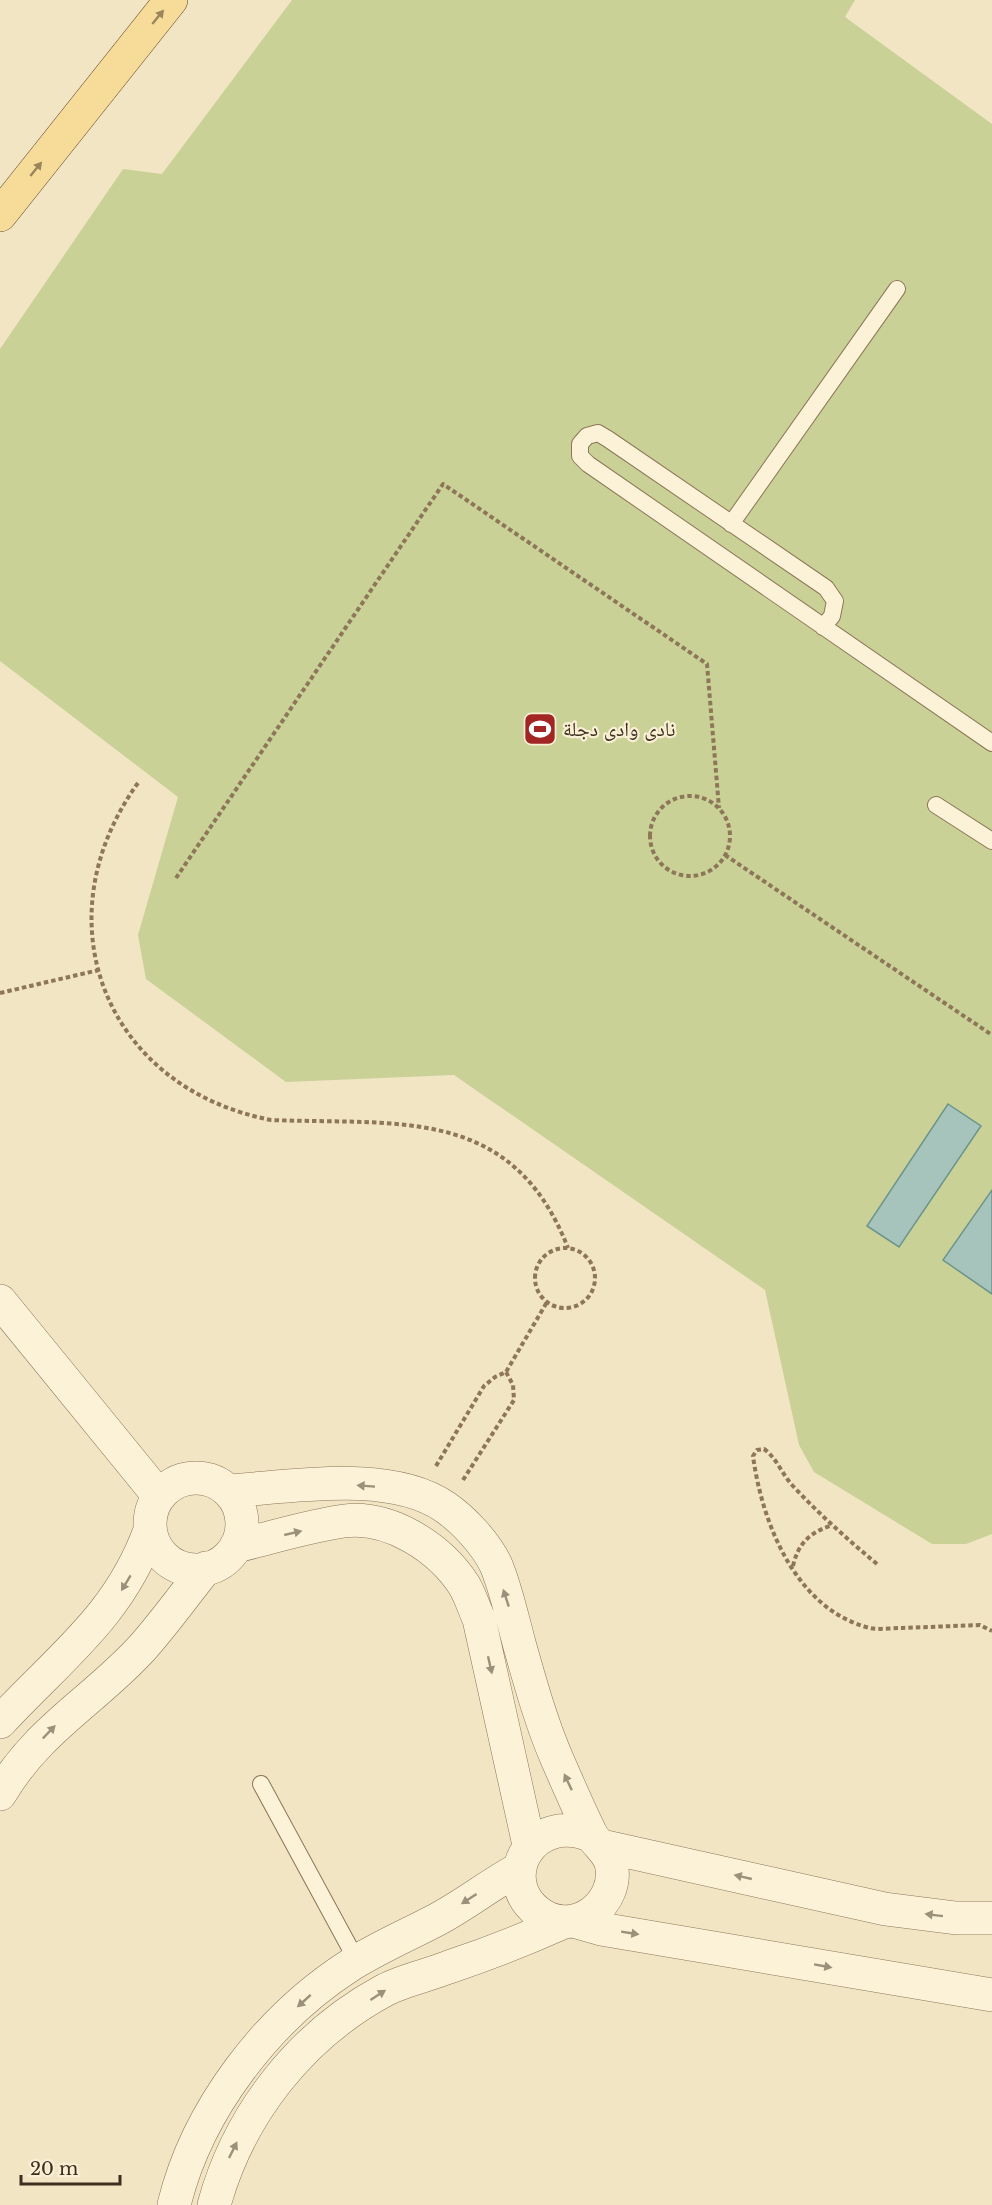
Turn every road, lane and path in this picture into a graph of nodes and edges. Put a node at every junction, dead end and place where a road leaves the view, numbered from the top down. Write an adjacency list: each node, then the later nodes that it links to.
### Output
1 (171, 0): 2 (main road, one-way to 1)
2 (0, 215)
3 (897, 289): 4 (lane)
4 (731, 524): 5 (lane); 5 (lane)
5 (823, 627): 6 (lane)
6 (992, 743)
7 (138, 783): 13 (path)
8 (936, 805): 10 (lane)
9 (719, 808): 11 (path); 11 (path); 12 (path)
10 (992, 841)
11 (725, 855): 15 (path)
12 (176, 878)
13 (99, 970): 14 (path); 16 (path)
14 (0, 993)
15 (992, 1035)
16 (568, 1248): 18 (path); 18 (path)
17 (0, 1300): 21 (street)
18 (547, 1302): 19 (path)
19 (506, 1372): 22 (path); 22 (path)
20 (228, 1491): 21 (street); 22 (street, one-way to 20); 25 (street)
21 (159, 1496): 24 (street)
22 (432, 1500): 35 (street, one-way to 22)
23 (830, 1526): 26 (path); 27 (path); 27 (path)
24 (150, 1530): 28 (street); 30 (street, one-way to 30)
25 (236, 1546): 28 (street); 36 (street, one-way to 36)
26 (878, 1564)
27 (793, 1566): 29 (path)
28 (207, 1568): 32 (street, one-way to 28)
29 (992, 1631)
30 (0, 1722)
31 (0, 1728): 32 (street)
32 (24, 1757): 34 (street)
33 (261, 1784): 39 (lane)
34 (0, 1794)
35 (597, 1841): 36 (street); 37 (street, one-way to 35); 38 (street)
36 (524, 1857): 38 (street); 39 (street, one-way to 39)
37 (992, 1918)
38 (568, 1922): 40 (street, one-way to 40); 42 (street, one-way to 38)
39 (357, 1961): 41 (street, one-way to 41)
40 (992, 1995)
41 (174, 2205)
42 (214, 2205)

